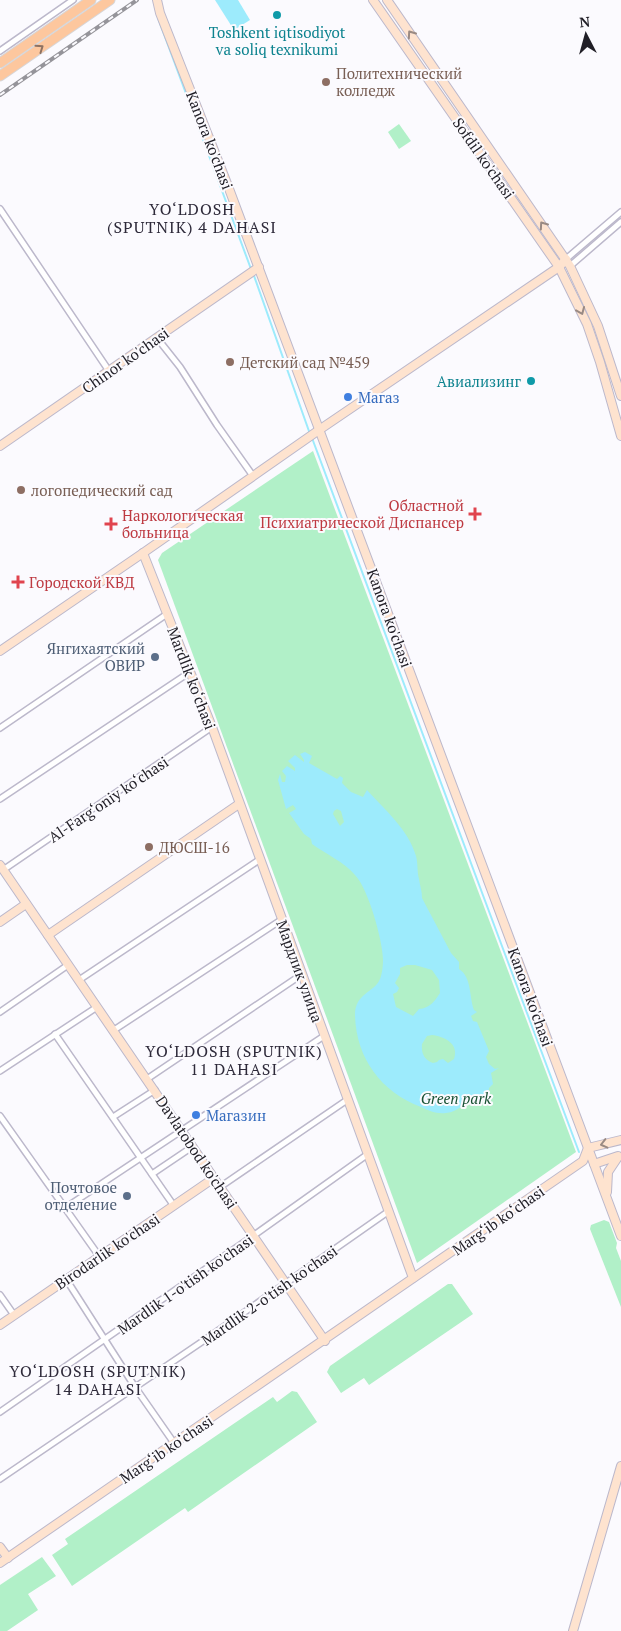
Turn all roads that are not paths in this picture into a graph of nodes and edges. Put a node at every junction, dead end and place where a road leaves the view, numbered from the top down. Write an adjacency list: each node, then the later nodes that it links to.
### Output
1 (73, 0): 7 (street)
2 (91, 0): 10 (main road)
3 (110, 0): 11 (main road, one-way to 3)
4 (373, 0): 9 (street, Sofdil ko'chasi)
5 (387, 0): 8 (street, Sofdil ko'chasi, one-way to 5)
6 (159, 6): 17 (street, Kanora ko'chasi)
7 (1, 48)
8 (426, 56): 9 (street); 15 (street, Sofdil ko'chasi, one-way to 8)
9 (417, 62): 16 (street, Sofdil ko'chasi)
10 (0, 63)
11 (0, 76)
12 (0, 209): 19 (street)
13 (621, 212): 15 (street)
14 (621, 222): 15 (street)
15 (568, 263): 16 (street); 20 (street, Sofdil ko'chasi)
16 (559, 267): 21 (street); 22 (street, Sofdil ko'chasi, one-way to 22)
17 (255, 270): 18 (street, Chinor ko'chasi); 21 (street, Kanora ko'chasi)
18 (157, 338): 19 (street, Chinor ko'chasi); 24 (street)
19 (109, 371): 23 (street, Chinor ko'chasi)
20 (621, 396)
21 (314, 434): 24 (street); 56 (street, Kanora ko'chasi)
22 (621, 436)
23 (0, 446)
24 (253, 476): 25 (street)
25 (143, 553): 26 (street, Mardlik ko‘chasi); 27 (street)
26 (167, 614): 28 (street, Mardlik ko‘chasi); 29 (street)
27 (0, 651)
28 (190, 672): 30 (street, Mardlik ko‘chasi); 31 (street)
29 (0, 728)
30 (212, 728): 32 (street, Mardlik ko‘chasi); 34 (street, Al-Farg‘oniy ko‘chasi)
31 (0, 799)
32 (239, 804): 33 (street, Мардлик улица); 38 (street)
33 (259, 860): 36 (street, Мардлик улица); 41 (street)
34 (2, 868): 35 (street, Davlatobod ko'chasi)
35 (26, 904): 37 (street); 38 (street, Davlatobod ko'chasi)
36 (281, 920): 40 (street, Мардлик улица); 44 (street)
37 (0, 922)
38 (48, 935): 39 (street, Davlatobod ko'chasi)
39 (68, 965): 41 (street, Davlatobod ko'chasi); 43 (street)
40 (301, 975): 46 (street, Мардлик улица); 48 (street)
41 (79, 980): 42 (street, Davlatobod ko'chasi)
42 (97, 1007): 44 (street, Davlatobod ko'chasi); 45 (street)
43 (0, 1012)
44 (114, 1030): 48 (street, Davlatobod ko'chasi)
45 (55, 1034): 47 (street); 52 (street)
46 (324, 1036): 50 (street, Мардлик улица); 53 (street)
47 (0, 1071)
48 (147, 1079): 49 (street, Davlatobod ko'chasi)
49 (155, 1090): 52 (street); 53 (street, Davlatobod ko'chasi)
50 (347, 1100): 57 (street, Мардлик улица); 64 (street)
51 (0, 1116): 67 (street)
52 (112, 1117): 59 (street)
53 (182, 1132): 55 (street, Davlatobod ko'chasi); 59 (street)
54 (621, 1140): 56 (street, one-way to 56)
55 (192, 1147): 62 (street); 63 (street, Davlatobod ko'chasi)
56 (588, 1148): 60 (street); 61 (street, Kanora ko'chasi)
57 (368, 1154): 68 (street, Мардлик улица); 69 (street, Mardlik 1-o'tish ko'chasi)
58 (619, 1156): 61 (street); 65 (street)
59 (140, 1158): 62 (street); 67 (street)
60 (583, 1161): 61 (street); 72 (street, Marg‘ib ko‘chasi)
61 (594, 1164): 65 (street, Kanora ko'chasi)
62 (152, 1174): 66 (street)
63 (214, 1178): 64 (street, Davlatobod ko'chasi); 66 (street, Birodarlik ko'chasi)
64 (220, 1187): 69 (street, Davlatobod ko'chasi)
65 (606, 1196): 70 (street, Kanora ko'chasi)
66 (174, 1206): 71 (street, Birodarlik ko'chasi)
67 (65, 1208): 71 (street)
68 (389, 1211): 72 (street, Мардлик улица); 74 (street, Mardlik 2-o'tish ko'chasi)
69 (253, 1236): 74 (street, Davlatobod ko'chasi); 78 (street, Mardlik 1-o'tish ko'chasi)
70 (621, 1236)
71 (99, 1256): 73 (street, Birodarlik ko'chasi)
72 (413, 1278): 79 (street, Marg‘ib ko‘chasi)
73 (66, 1280): 76 (street, Birodarlik ko'chasi); 78 (street)
74 (286, 1284): 79 (street, Davlatobod ko'chasi); 80 (street, Mardlik 2-o'tish ko'chasi)
75 (0, 1295): 76 (street)
76 (14, 1315): 77 (street, Birodarlik ko'chasi)
77 (0, 1325)
78 (105, 1340): 80 (street); 81 (street, Mardlik 1-o'tish ko'chasi)
79 (325, 1341): 82 (street, Marg‘ib ko‘chasi)
80 (135, 1387): 82 (street); 84 (street, Mardlik 2-o'tish ko'chasi)
81 (0, 1412)
82 (174, 1443): 86 (street, Marg‘ib ko‘chasi)
83 (621, 1466): 88 (street)
84 (0, 1479)
85 (0, 1546): 86 (street)
86 (8, 1558): 87 (street, Marg‘ib ko‘chasi)
87 (0, 1563)
88 (573, 1631)

